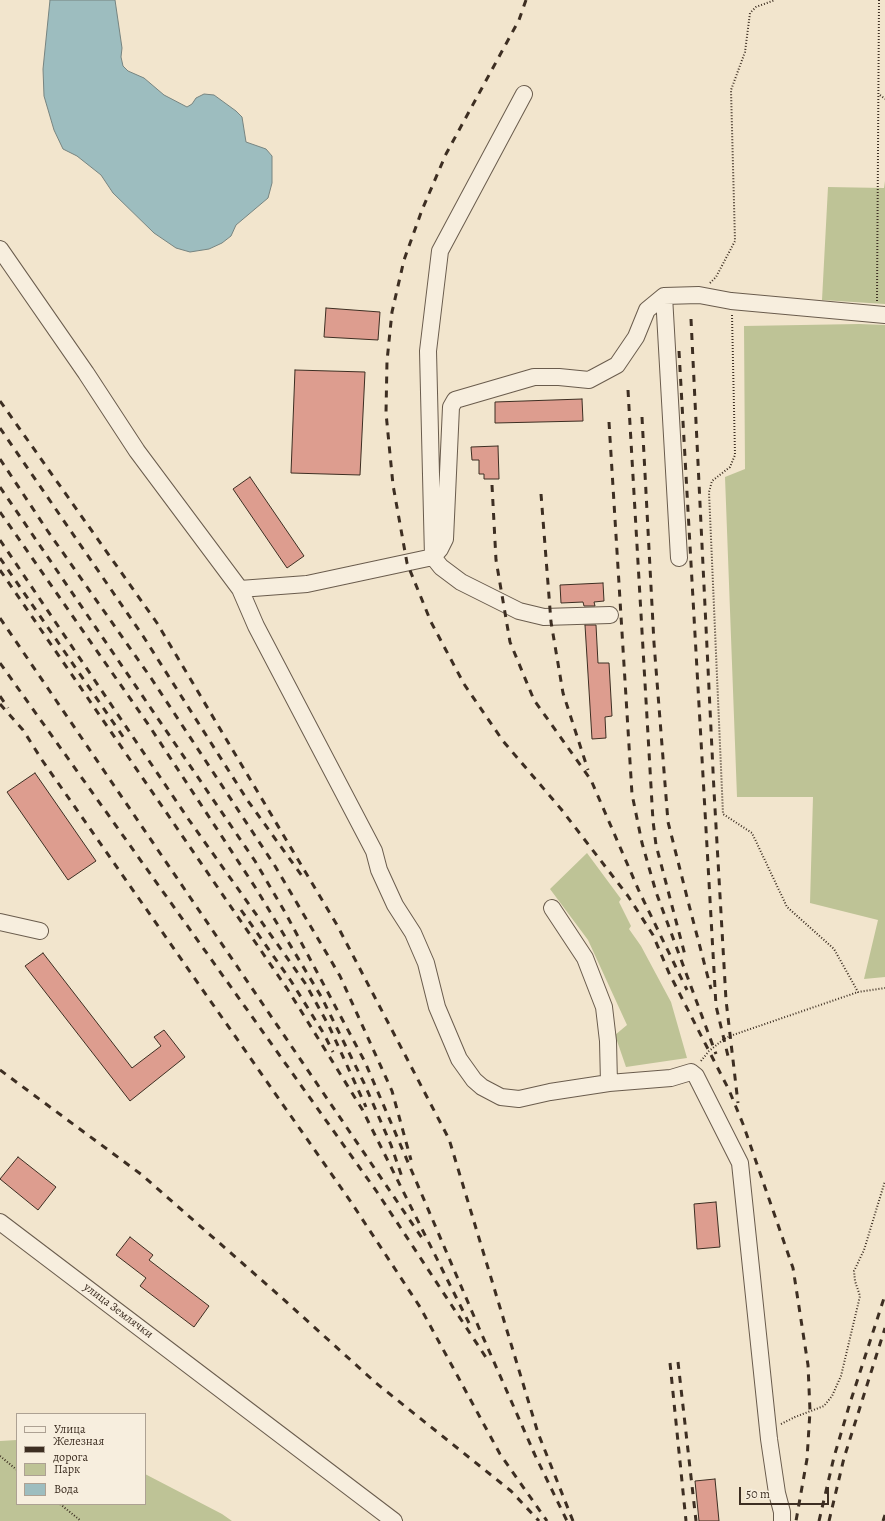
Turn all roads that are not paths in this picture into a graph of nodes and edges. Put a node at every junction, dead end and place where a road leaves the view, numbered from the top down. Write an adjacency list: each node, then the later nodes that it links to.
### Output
1 (524, 94): 5 (street)
2 (0, 249): 7 (street)
3 (664, 296): 4 (street); 5 (street); 6 (street)
4 (881, 314)
5 (433, 557): 7 (street); 8 (street)
6 (679, 558)
7 (240, 589): 12 (street)
8 (610, 615)
9 (552, 908): 12 (street)
10 (0, 922): 11 (street)
11 (40, 932)
12 (609, 1083): 15 (street)
13 (0, 1222): 14 (street, улица Землячки)
14 (394, 1521)
15 (782, 1521)

